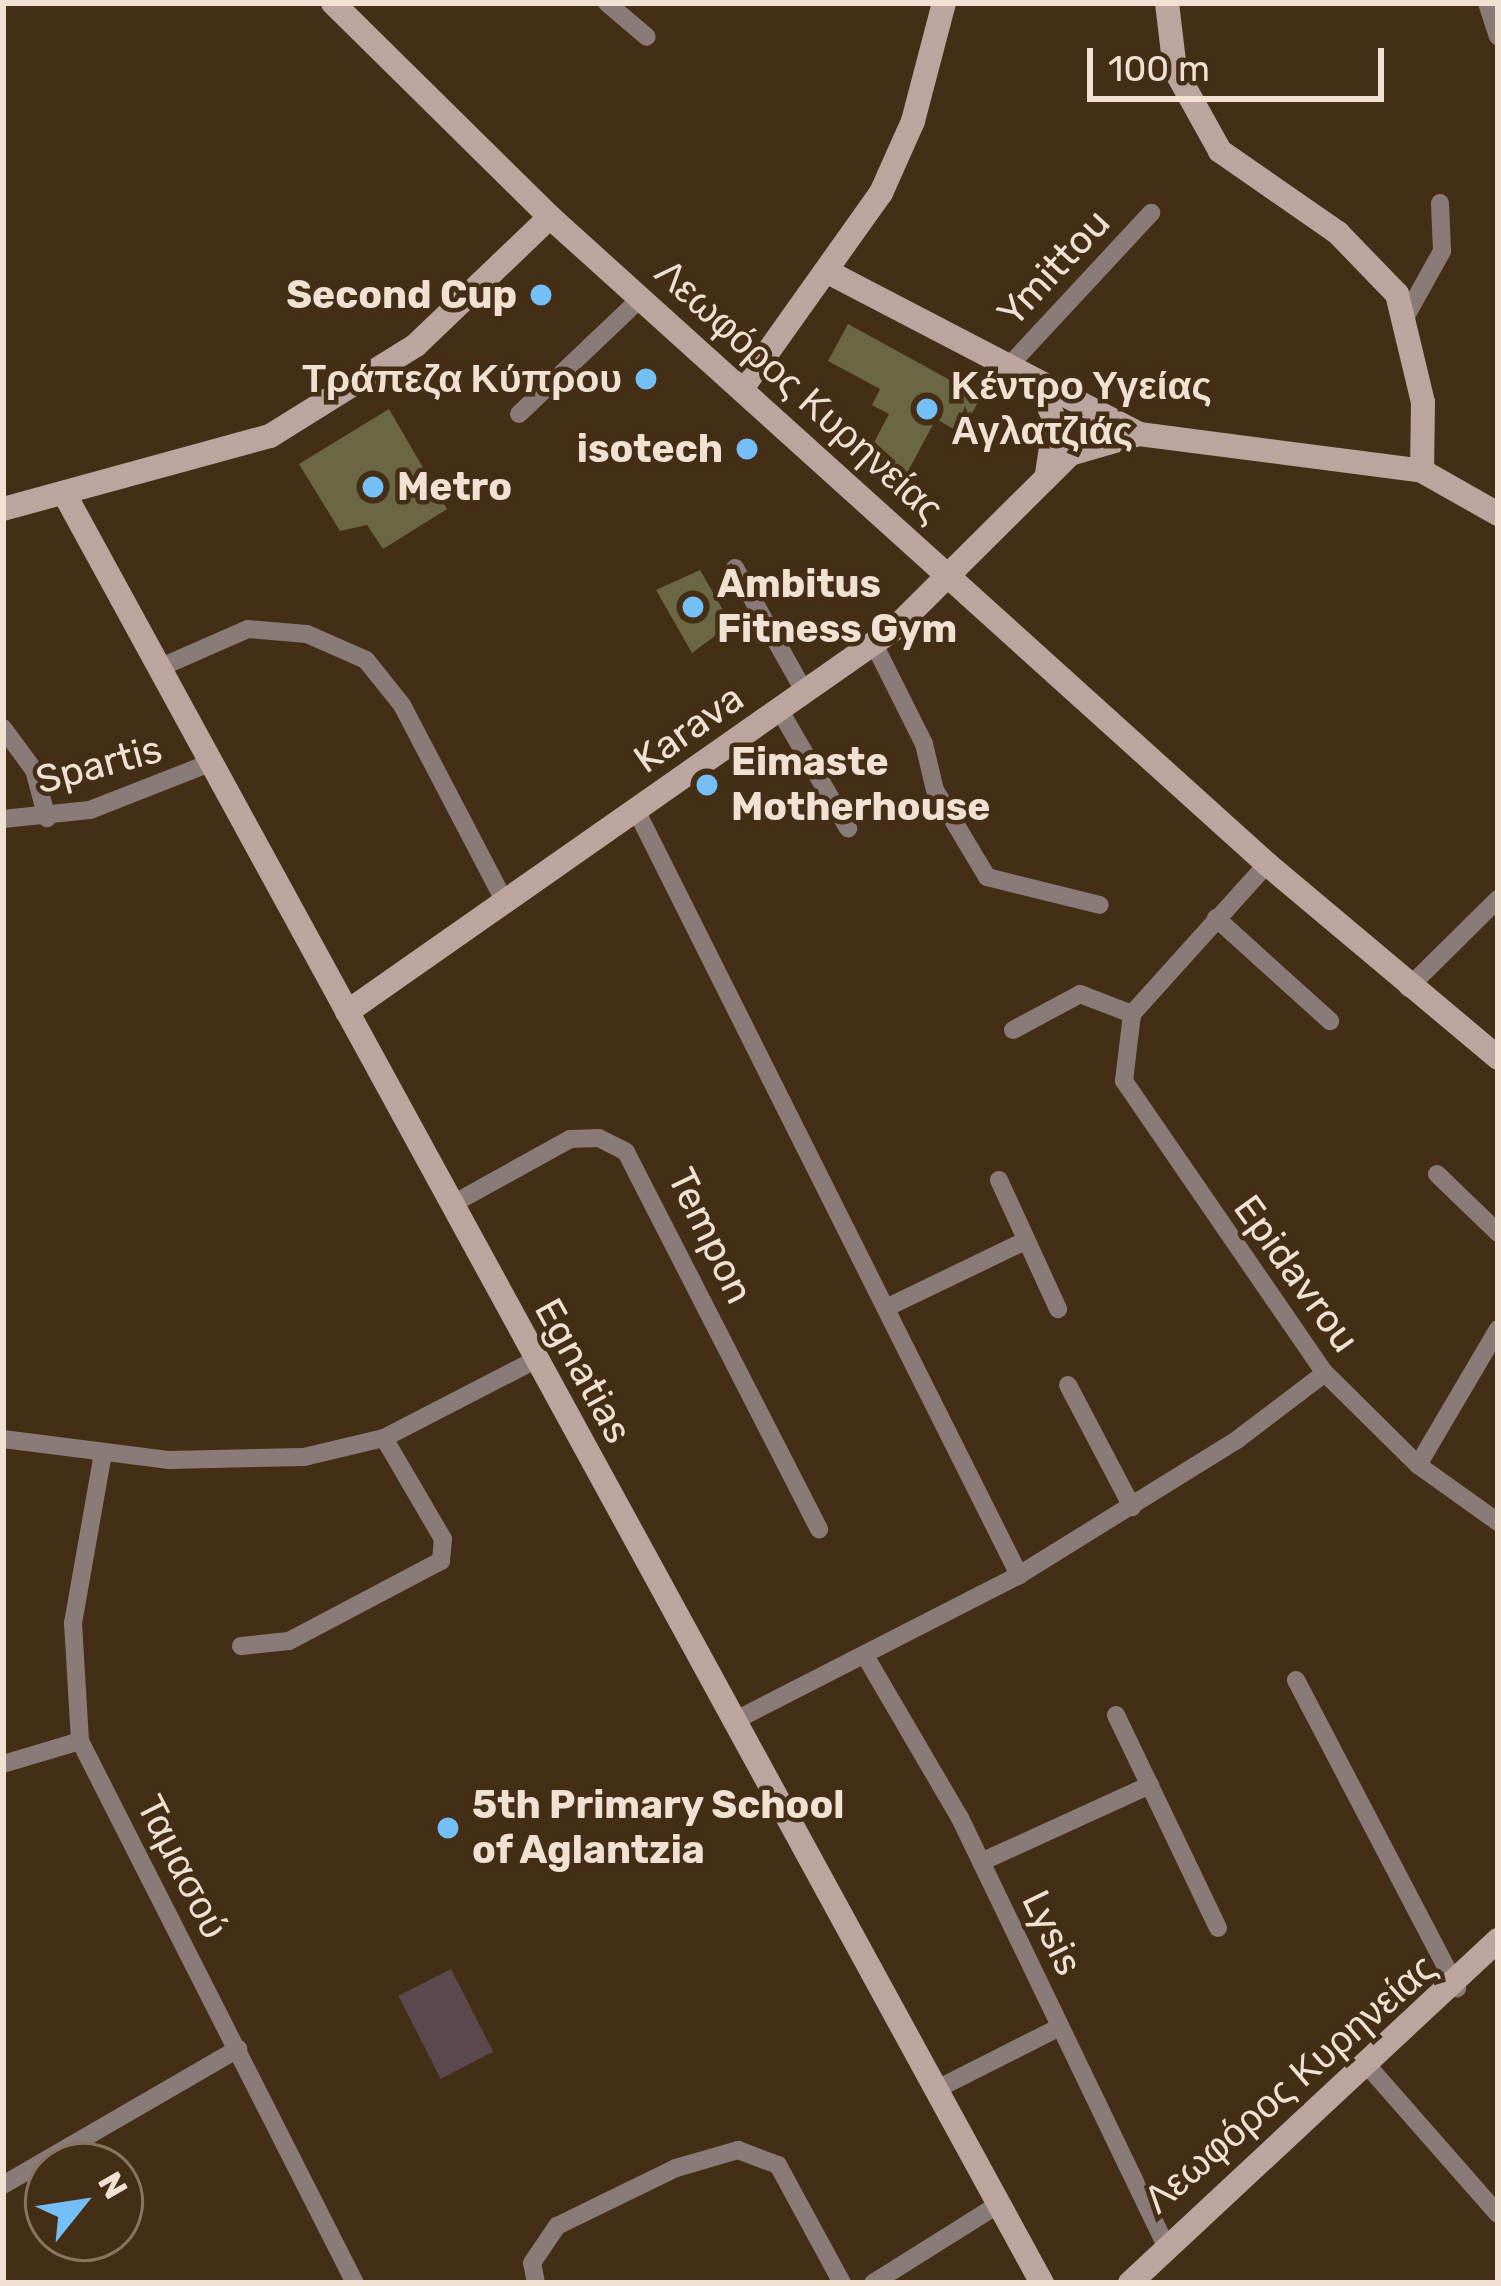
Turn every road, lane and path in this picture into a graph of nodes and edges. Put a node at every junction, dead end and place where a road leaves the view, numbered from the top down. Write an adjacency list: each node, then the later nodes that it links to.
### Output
1 (333, 3): 10 (street, Λεωφόρος Κυρηνείας)
2 (607, 3): 7 (street)
3 (944, 3): 11 (street)
4 (1167, 3): 13 (street)
5 (1487, 3): 6 (street)
6 (1498, 35)
7 (647, 37)
8 (1440, 203): 13 (street)
9 (1151, 213): 14 (street, Ymittou)
10 (550, 217): 12 (street, Λεωφόρος Κυρηνείας); 21 (street)
11 (830, 273): 14 (street); 15 (street)
12 (641, 298): 15 (street, Λεωφόρος Κυρηνείας); 17 (street)
13 (1407, 314): 19 (street)
14 (1006, 368): 16 (street)
15 (742, 387): 25 (street, Λεωφόρος Κυρηνείας)
16 (1040, 387): 18 (street); 20 (street)
17 (519, 415)
18 (1139, 434): 19 (street); 20 (street, Karava)
19 (1422, 471): 23 (street)
20 (1047, 474): 25 (street, Karava)
21 (64, 493): 22 (street); 27 (street, Egnatias)
22 (3, 509)
23 (1498, 514)
24 (735, 568): 28 (street)
25 (948, 574): 26 (street, Karava); 36 (street, Λεωφόρος Κυρηνείας)
26 (874, 644): 28 (street, Karava); 39 (street)
27 (159, 668): 31 (street, Egnatias); 38 (street)
28 (804, 691): 29 (street, Karava)
29 (779, 709): 32 (street, Karava); 35 (street)
30 (3, 728): 33 (street)
31 (210, 763): 33 (street, Spartis); 42 (street, Egnatias)
32 (636, 810): 38 (street, Karava); 52 (street)
33 (47, 818): 34 (street, Spartis)
34 (3, 819)
35 (848, 828)
36 (1267, 864): 40 (street); 41 (street, Λεωφόρος Κυρηνείας)
37 (1498, 899): 41 (street)
38 (505, 902): 42 (street, Karava)
39 (1100, 905)
40 (1216, 918): 43 (street); 44 (street)
41 (1408, 988): 46 (street, Λεωφόρος Κυρηνείας)
42 (347, 1012): 49 (street, Egnatias)
43 (1132, 1014): 45 (street); 56 (street, Epidavrou)
44 (1330, 1021)
45 (1012, 1030)
46 (1498, 1058)
47 (1437, 1174): 50 (street)
48 (999, 1180): 51 (street)
49 (451, 1205): 55 (street, Egnatias); 64 (street, Tempon)
50 (1498, 1233)
51 (1025, 1241): 52 (street); 53 (street)
52 (892, 1305): 65 (street)
53 (1058, 1309)
54 (1498, 1329): 61 (street)
55 (535, 1360): 58 (street); 70 (street, Egnatias)
56 (1325, 1373): 61 (street, Epidavrou); 62 (street)
57 (1068, 1385): 62 (street)
58 (384, 1438): 60 (street); 66 (street)
59 (3, 1439): 60 (street)
60 (103, 1453): 71 (street, Ταμασού)
61 (1418, 1465): 63 (street, Epidavrou)
62 (1132, 1507): 65 (street)
63 (1498, 1522)
64 (818, 1529)
65 (1019, 1575): 67 (street)
66 (242, 1646)
67 (867, 1659): 70 (street); 74 (street, Lysis)
68 (1296, 1679): 77 (street)
69 (1116, 1715): 73 (street)
70 (738, 1719): 81 (street, Egnatias)
71 (80, 1742): 72 (street); 79 (street, Ταμασού)
72 (3, 1765)
73 (1150, 1785): 74 (street); 75 (street)
74 (981, 1862): 78 (street, Lysis)
75 (1218, 1928)
76 (1498, 1940): 77 (street, Λεωφόρος Κυρηνείας)
77 (1457, 1988): 80 (street, Λεωφόρος Κυρηνείας)
78 (1060, 2027): 81 (street); 85 (street, Lysis)
79 (238, 2049): 82 (street); 87 (street, Ταμασού)
80 (1367, 2066): 84 (street); 85 (street, Λεωφόρος Κυρηνείας)
81 (938, 2088): 83 (street, Egnatias)
82 (3, 2185)
83 (999, 2204): 89 (street); 90 (street, Egnatias)
84 (1498, 2213)
85 (1164, 2242): 91 (street, Λεωφόρος Κυρηνείας)
86 (534, 2273): 88 (street)
87 (355, 2283)
88 (842, 2283)
89 (873, 2283)
90 (1042, 2283)
91 (1130, 2283)

